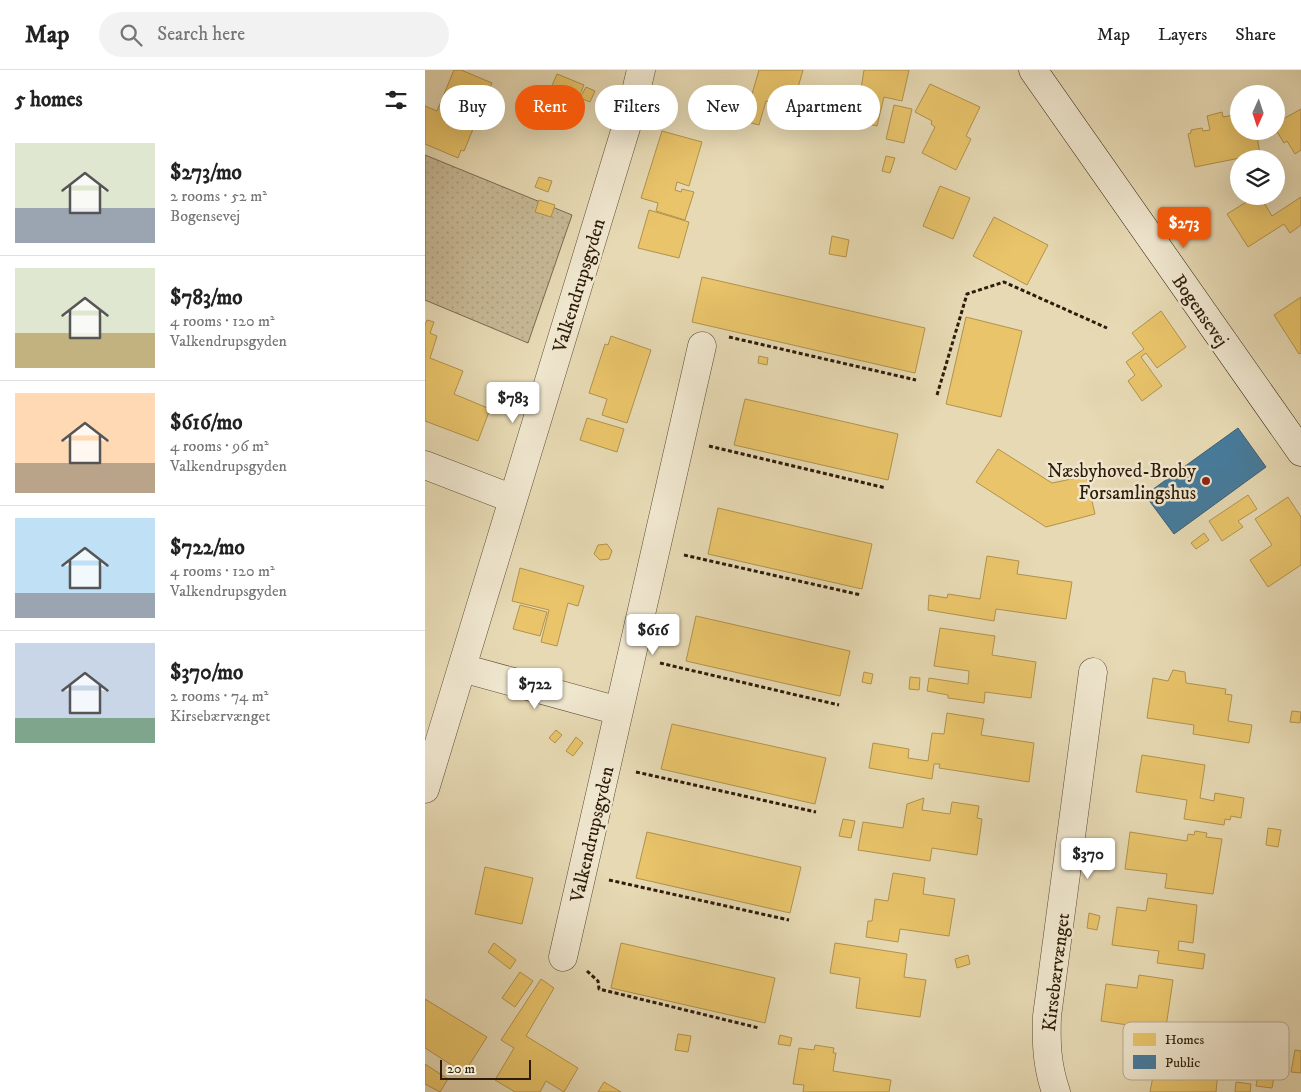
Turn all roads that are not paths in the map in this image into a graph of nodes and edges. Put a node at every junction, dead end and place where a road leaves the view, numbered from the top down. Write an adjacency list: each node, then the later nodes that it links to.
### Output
1 (641, 70): 6 (street, Valkendrupsgyden)
2 (1033, 70): 4 (street, Bogensevej)
3 (702, 346): 9 (street, Valkendrupsgyden)
4 (1301, 452)
5 (425, 464): 6 (street)
6 (513, 499): 7 (street, Valkendrupsgyden)
7 (462, 668): 9 (street); 10 (street, Valkendrupsgyden)
8 (1093, 672): 12 (street, Kirsebærvænget)
9 (619, 711): 11 (street, Valkendrupsgyden)
10 (425, 789)
11 (563, 957)
12 (1056, 1092)

